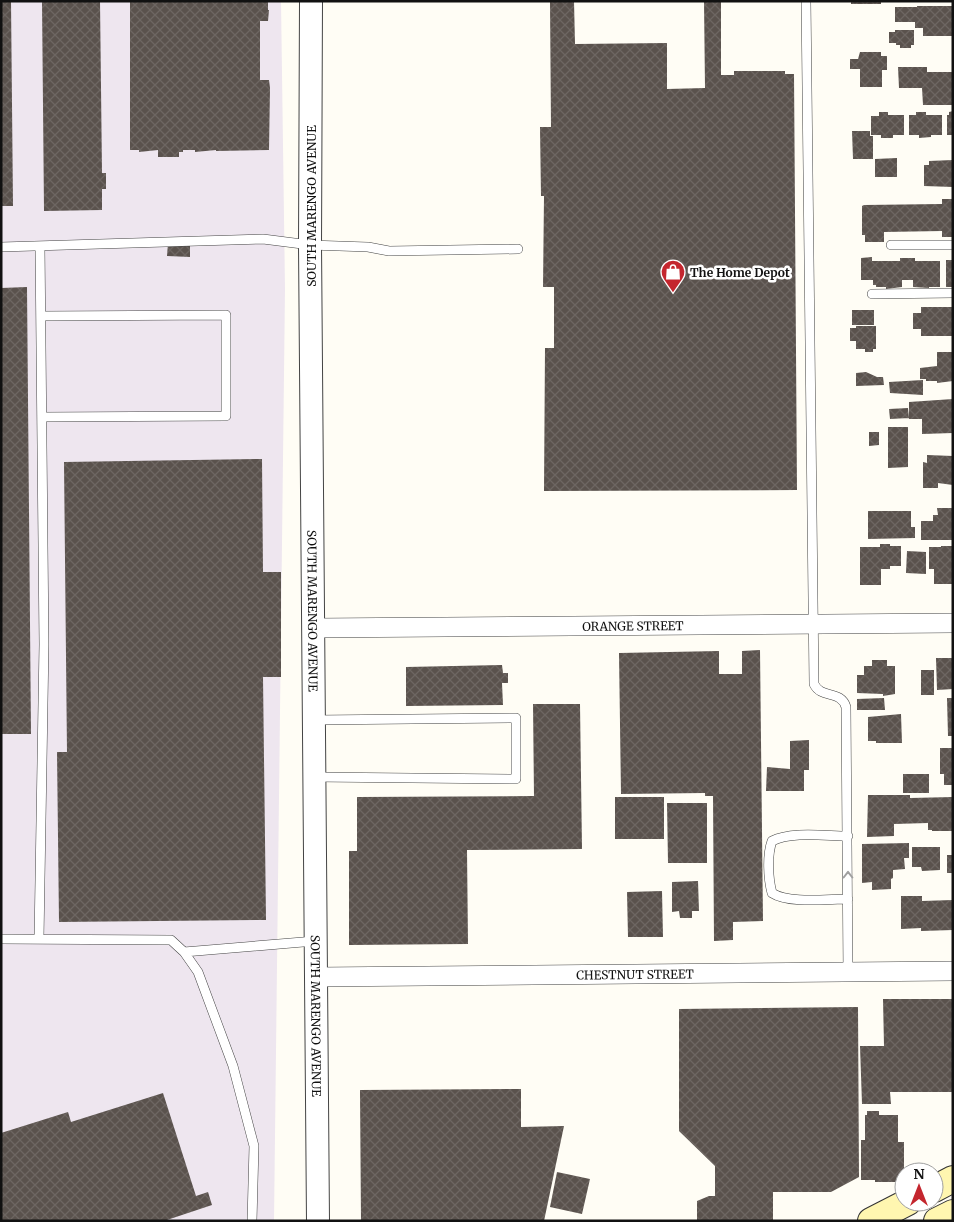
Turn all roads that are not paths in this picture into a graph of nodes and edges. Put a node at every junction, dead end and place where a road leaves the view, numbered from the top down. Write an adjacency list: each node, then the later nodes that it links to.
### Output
1 (311, 1): 3 (street, SOUTH MARENGO AVENUE)
2 (806, 1): 14 (lane)
3 (310, 244): 7 (lane); 8 (lane); 15 (street, SOUTH MARENGO AVENUE)
4 (891, 244): 5 (lane)
5 (953, 245)
6 (1, 247): 7 (lane)
7 (40, 247): 11 (lane)
8 (518, 249)
9 (953, 292): 10 (lane)
10 (872, 294)
11 (41, 316): 12 (lane); 12 (lane)
12 (42, 417): 21 (lane)
13 (953, 622): 14 (street, ORANGE STREET)
14 (814, 625): 15 (street, ORANGE STREET); 18 (lane)
15 (314, 628): 16 (street, SOUTH MARENGO AVENUE)
16 (314, 720): 17 (street, SOUTH MARENGO AVENUE); 17 (lane)
17 (315, 777): 22 (street, SOUTH MARENGO AVENUE)
18 (848, 836): 19 (lane, one-way to 18); 19 (lane)
19 (848, 899): 25 (lane)
20 (1, 939): 21 (lane)
21 (39, 939): 23 (lane)
22 (316, 941): 23 (lane); 26 (street, SOUTH MARENGO AVENUE)
23 (184, 952): 29 (lane)
24 (953, 971): 25 (street, CHESTNUT STREET)
25 (848, 973): 26 (street, CHESTNUT STREET)
26 (316, 977): 30 (street, SOUTH MARENGO AVENUE)
27 (894, 1209): 31 (main road)
28 (953, 1212): 32 (main road)
29 (252, 1221)
30 (318, 1221)
31 (871, 1221)
32 (937, 1221)

